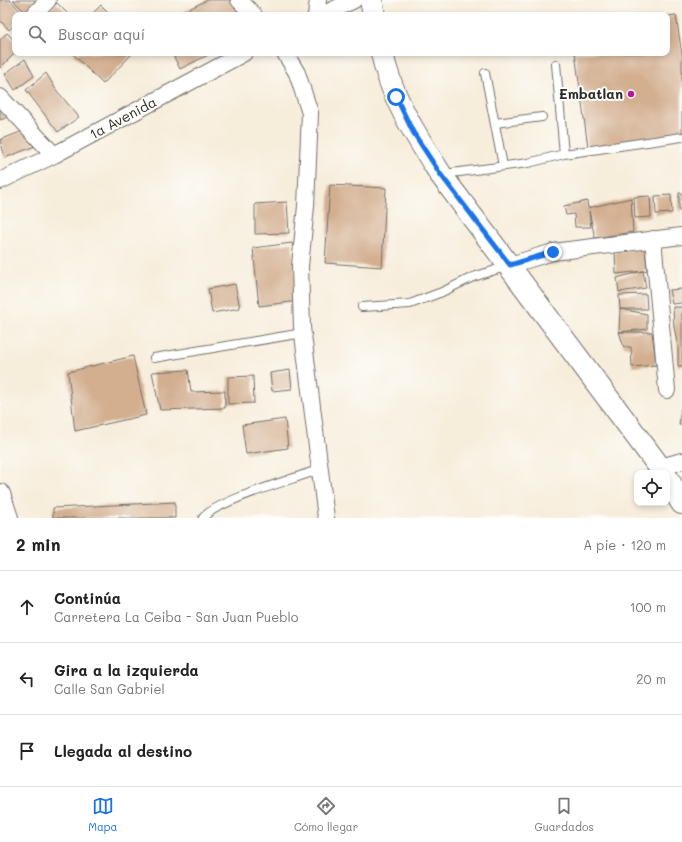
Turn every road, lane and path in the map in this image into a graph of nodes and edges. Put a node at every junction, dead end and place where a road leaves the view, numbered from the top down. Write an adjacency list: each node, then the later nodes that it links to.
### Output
1 (48, 0): 6 (street)
2 (239, 0): 7 (street)
3 (318, 0): 8 (street)
4 (354, 0): 9 (street)
5 (371, 0): 10 (main road)
6 (37, 12)
7 (251, 12)
8 (316, 12)
9 (328, 12)
10 (373, 12)
11 (238, 56): 21 (street, 1a Avenida)
12 (287, 56): 29 (street)
13 (383, 56): 23 (main road)
14 (556, 64): 20 (lane)
15 (485, 73): 18 (lane)
16 (0, 98): 21 (street)
17 (542, 117): 18 (lane)
18 (495, 123): 22 (lane)
19 (682, 137): 20 (lane)
20 (564, 154): 22 (lane)
21 (54, 155): 24 (street, 1a Avenida)
22 (503, 166): 23 (lane)
23 (441, 175): 27 (main road)
24 (0, 181)
25 (682, 236): 26 (street)
26 (653, 240): 27 (street); 31 (street)
27 (510, 265): 28 (lane); 34 (main road)
28 (362, 307)
29 (303, 333): 30 (lane); 33 (street)
30 (154, 358)
31 (667, 390)
32 (682, 461): 35 (street)
33 (320, 469): 40 (lane); 41 (street)
34 (665, 470)
35 (670, 474)
36 (670, 477): 38 (main road)
37 (0, 494): 39 (street)
38 (682, 503)
39 (8, 518)
40 (202, 518)
41 (326, 518)

